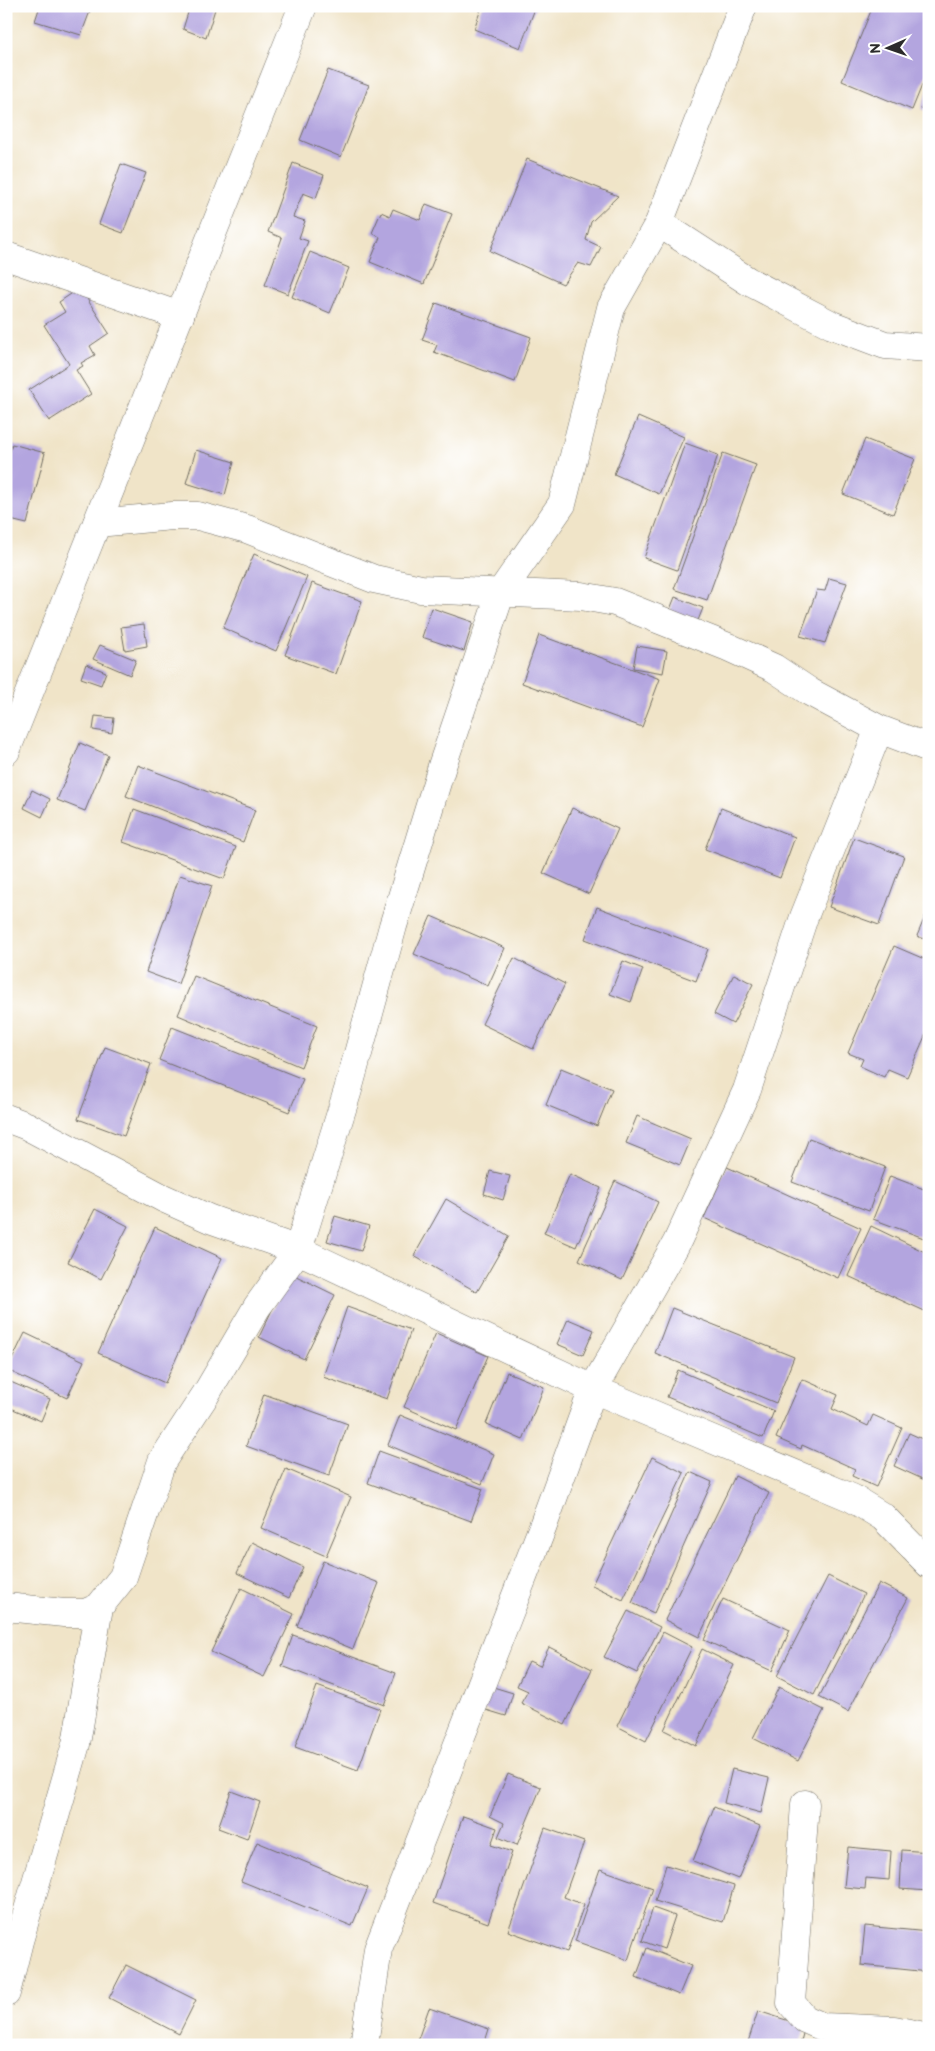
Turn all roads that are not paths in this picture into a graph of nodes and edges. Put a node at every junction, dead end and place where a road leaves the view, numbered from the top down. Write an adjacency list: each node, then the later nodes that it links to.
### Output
1 (743, 6): 3 (street)
2 (297, 8): 5 (street)
3 (659, 223): 6 (street); 8 (street)
4 (6, 256): 5 (street)
5 (180, 316): 7 (street)
6 (929, 348)
7 (97, 523): 8 (street); 11 (street)
8 (501, 592): 9 (street); 13 (street)
9 (879, 729): 10 (street); 14 (street)
10 (929, 748)
11 (6, 751)
12 (6, 1118): 13 (street)
13 (298, 1250): 14 (street); 17 (street)
14 (593, 1389): 15 (street); 21 (street)
15 (929, 1564)
16 (6, 1606): 17 (street)
17 (99, 1607): 19 (street)
18 (805, 1804): 20 (street)
19 (6, 1993)
20 (929, 2037)
21 (364, 2045)

